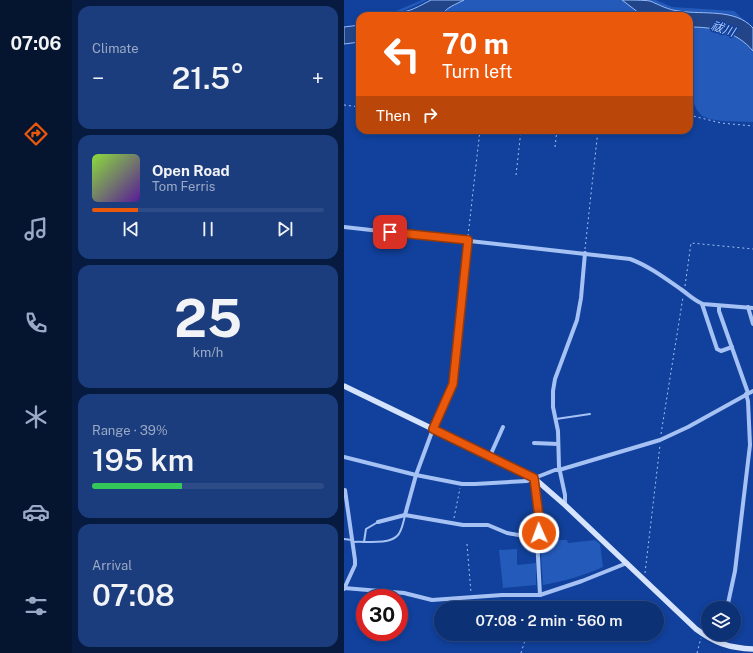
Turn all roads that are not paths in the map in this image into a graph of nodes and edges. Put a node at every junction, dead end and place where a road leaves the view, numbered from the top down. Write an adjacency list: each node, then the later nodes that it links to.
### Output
1 (344, 227): 2 (street)
2 (468, 240): 3 (street); 15 (street)
3 (585, 254): 4 (street); 13 (street)
4 (702, 304): 5 (street); 8 (street)
5 (719, 306): 6 (street); 8 (street)
6 (751, 308): 7 (street)
7 (753, 324)
8 (732, 347): 11 (street)
9 (344, 386): 15 (street)
10 (753, 391): 11 (street)
11 (747, 394): 18 (street); 21 (street)
12 (590, 414): 13 (lane)
13 (555, 419): 17 (street)
14 (503, 427): 19 (street)
15 (433, 429): 19 (street); 22 (street)
16 (534, 443): 17 (street)
17 (558, 444): 21 (street)
18 (752, 445): 35 (street)
19 (490, 456): 23 (street)
20 (344, 458): 22 (street)
21 (559, 470): 23 (street); 25 (street)
22 (416, 475): 23 (street); 26 (street)
23 (534, 478): 25 (street); 28 (street)
24 (345, 490): 30 (street)
25 (565, 505): 32 (street)
26 (405, 515): 27 (street); 28 (street); 31 (lane)
27 (378, 522): 31 (lane)
28 (537, 538): 34 (street)
29 (344, 539): 30 (lane)
30 (352, 541): 31 (lane); 33 (street)
31 (364, 542)
32 (626, 563): 34 (street); 36 (street)
33 (344, 589): 34 (street)
34 (539, 595)
35 (729, 601)
36 (720, 643): 37 (street)
37 (753, 649)

